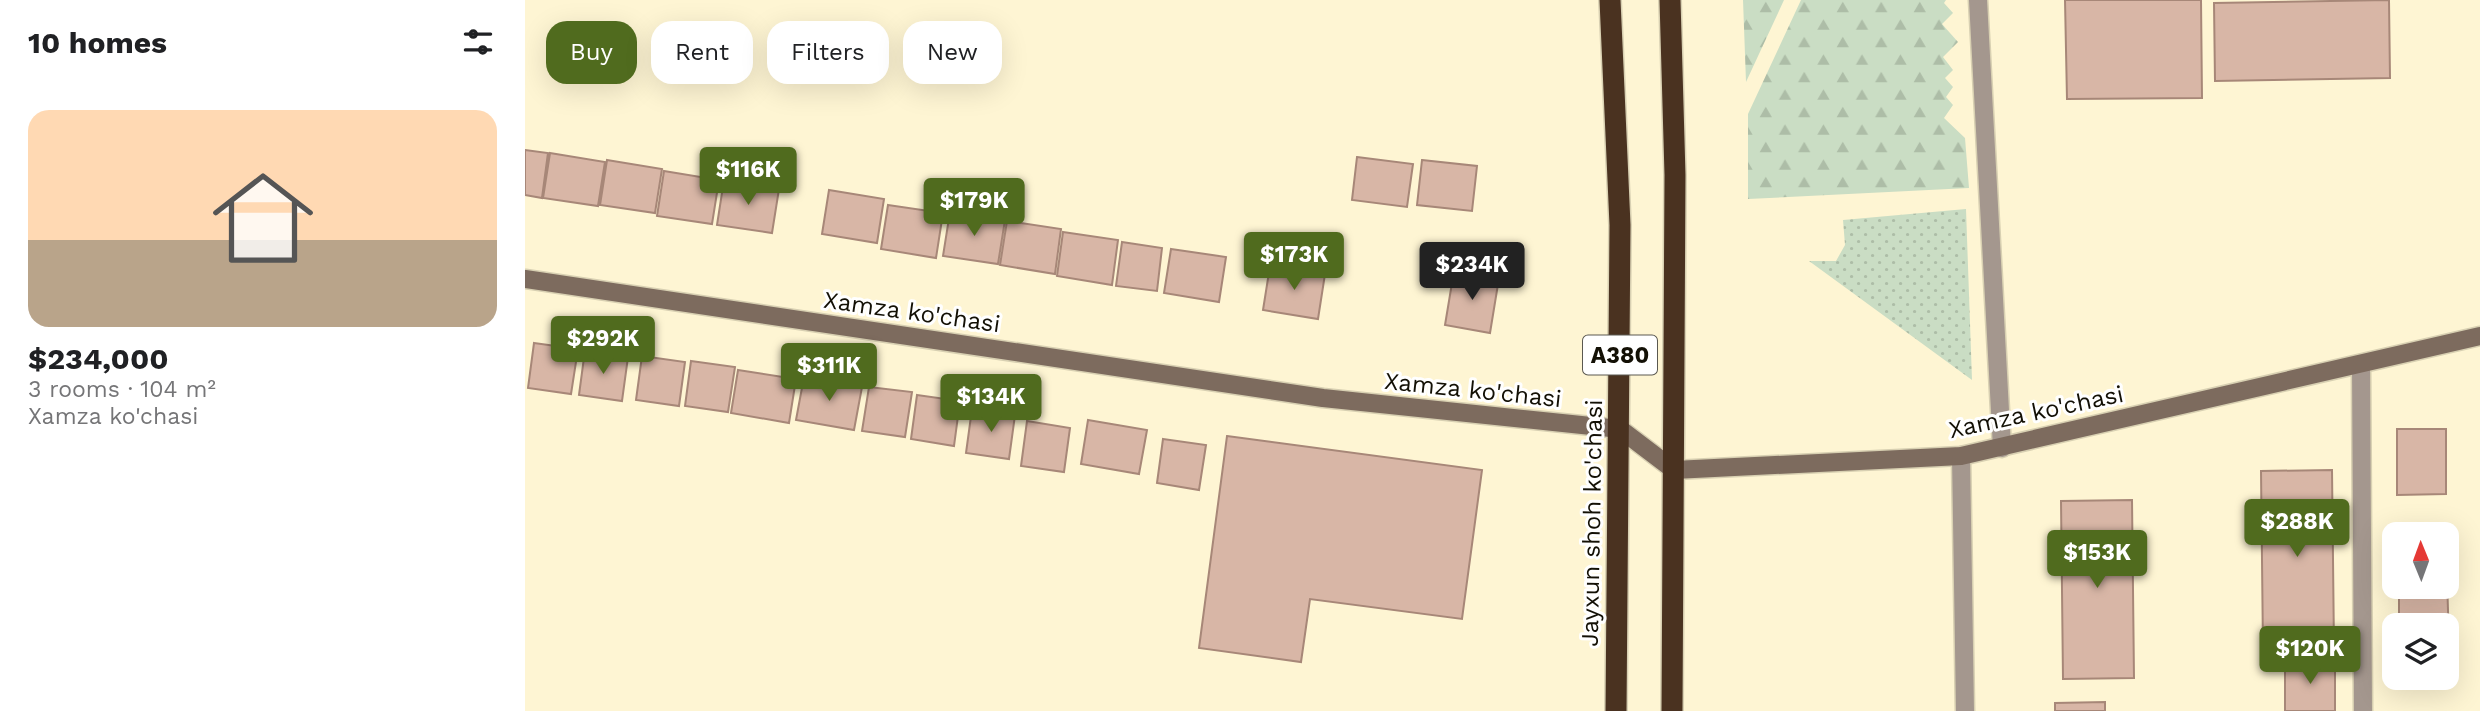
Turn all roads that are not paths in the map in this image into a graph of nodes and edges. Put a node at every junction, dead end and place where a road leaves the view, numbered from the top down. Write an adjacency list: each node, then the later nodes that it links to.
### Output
1 (1610, 0): 7 (highway, Jayxun shoh ko'chasi / A380)
2 (1670, 0): 10 (highway, A380)
3 (1978, 0): 8 (street)
4 (525, 279): 7 (street, Xamza ko'chasi)
5 (2480, 336): 6 (street, Xamza ko'chasi)
6 (2361, 363): 8 (street, Xamza ko'chasi); 14 (street)
7 (1620, 429): 10 (street); 11 (highway, Jayxun shoh ko'chasi / A380)
8 (2002, 448): 9 (street, Xamza ko'chasi)
9 (1961, 456): 10 (street, Xamza ko'chasi); 13 (street)
10 (1674, 470): 12 (highway, A380)
11 (1616, 711)
12 (1672, 711)
13 (1965, 711)
14 (2363, 711)

